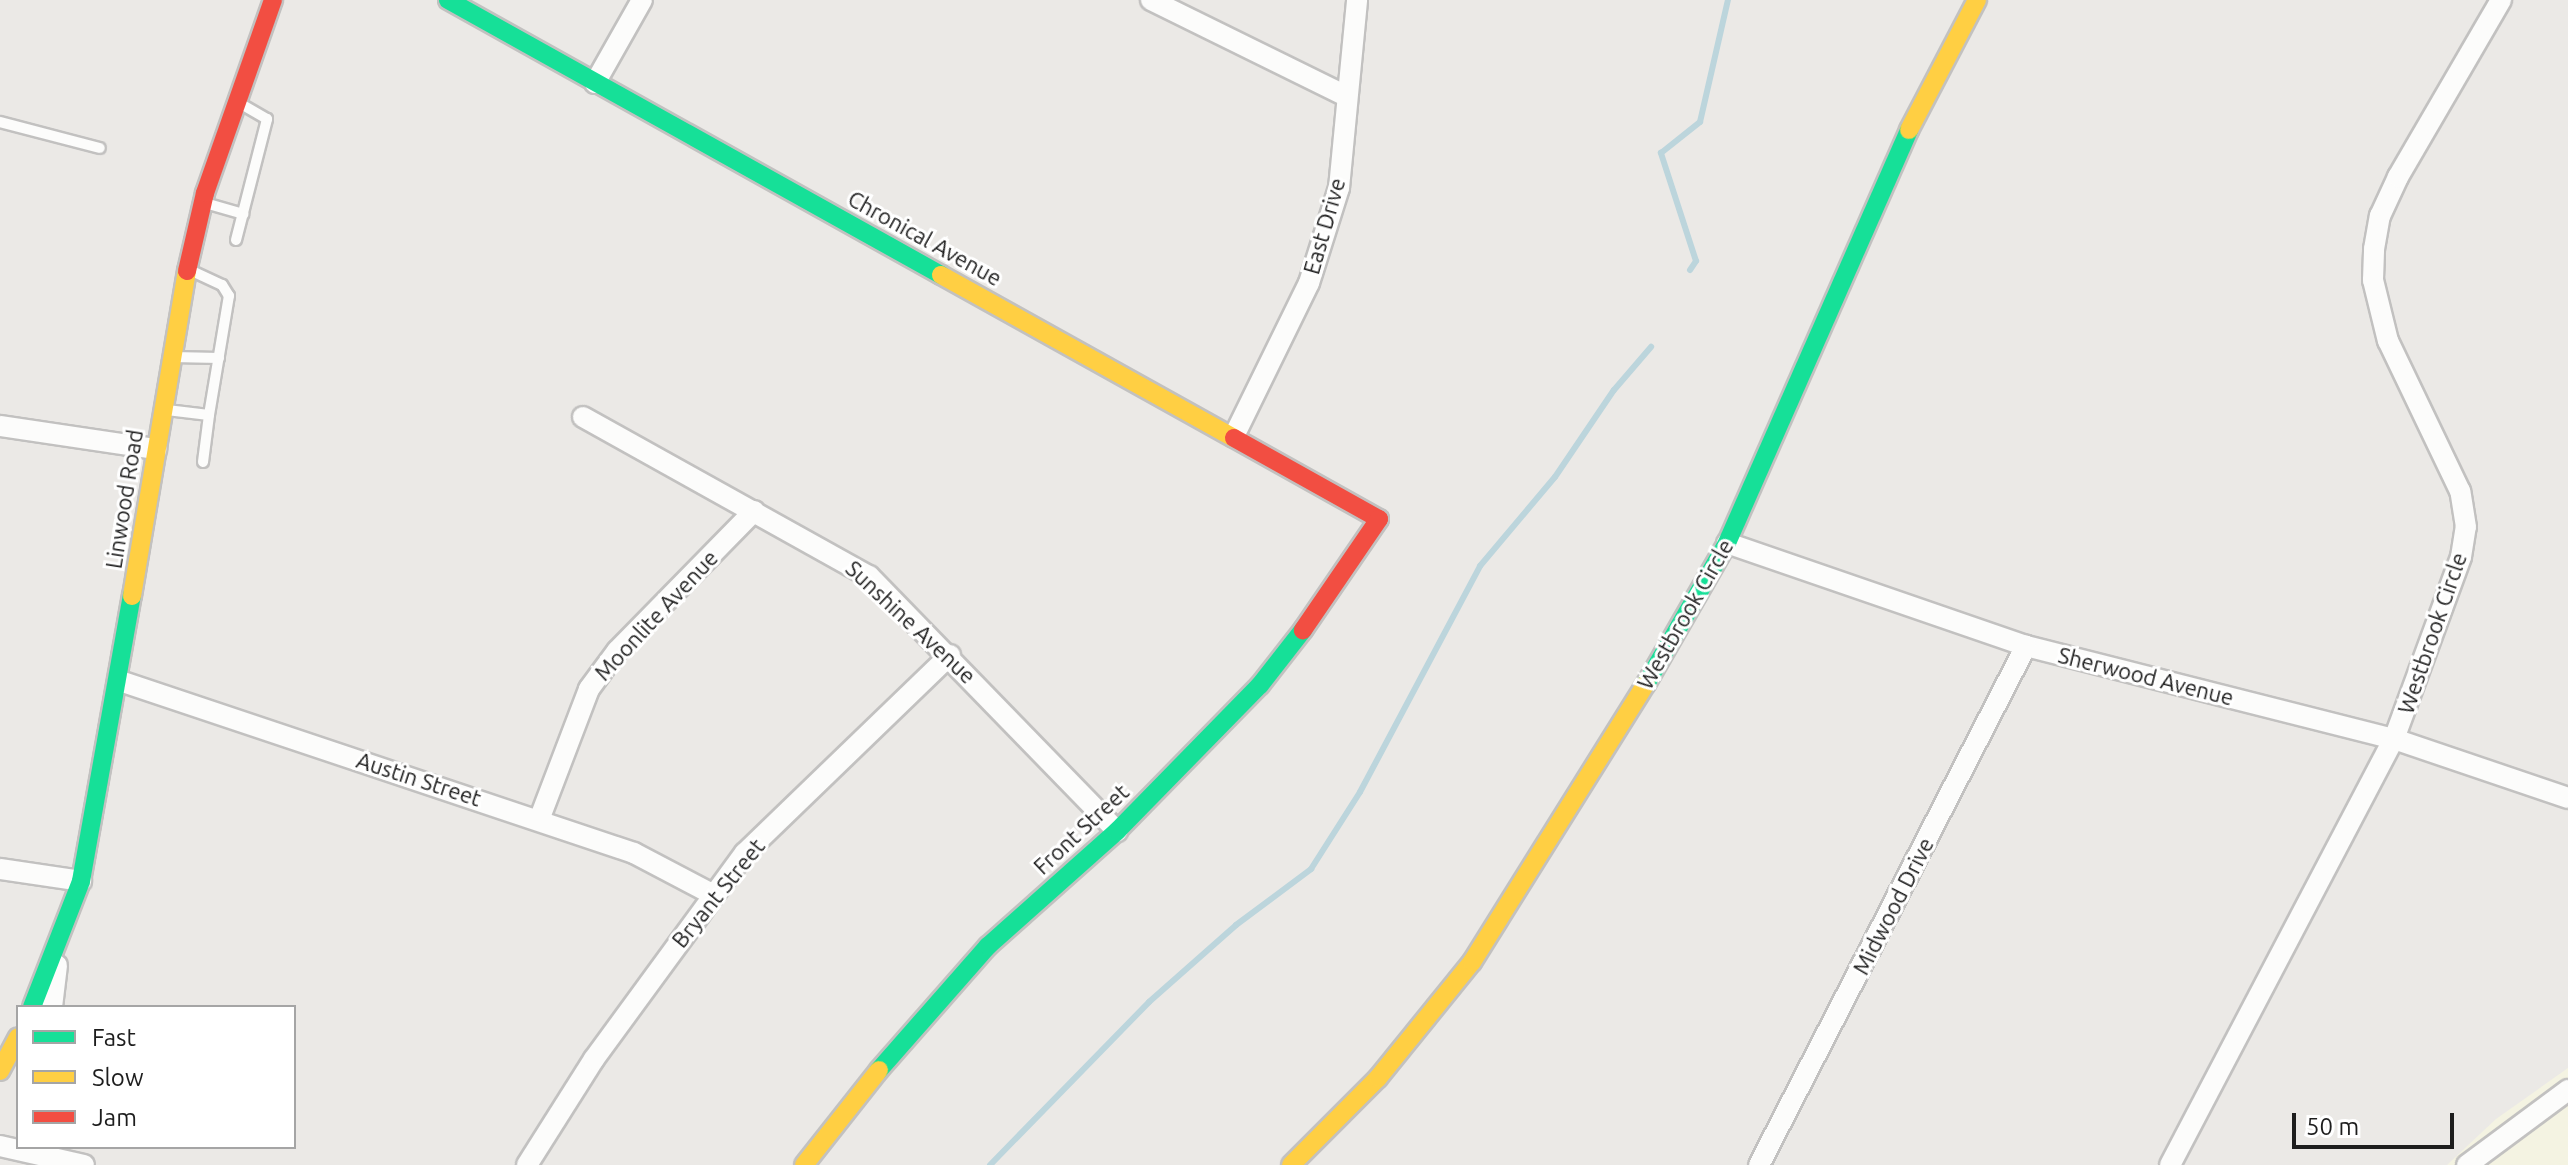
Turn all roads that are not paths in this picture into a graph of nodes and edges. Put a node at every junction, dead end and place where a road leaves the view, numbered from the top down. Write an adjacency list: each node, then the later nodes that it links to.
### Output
1 (273, 0): 10 (street, Linwood Road)
2 (448, 0): 8 (street, Chronical Avenue)
3 (642, 0): 8 (street)
4 (1151, 0): 9 (street)
5 (1357, 0): 9 (street, East Drive)
6 (1977, 0): 28 (street, Westbrook Circle)
7 (2501, 0): 32 (street, Westbrook Circle)
8 (595, 83): 23 (street, Chronical Avenue)
9 (1346, 96): 23 (street, East Drive)
10 (235, 101): 13 (street, Linwood Road); 14 (lane)
11 (0, 122): 12 (lane)
12 (100, 148)
13 (203, 202): 14 (lane); 16 (street, Linwood Road)
14 (243, 214): 15 (lane)
15 (236, 240)
16 (188, 270): 17 (street, Linwood Road); 18 (lane)
17 (171, 358): 18 (lane); 19 (street, Linwood Road)
18 (219, 358): 20 (lane)
19 (163, 410): 20 (lane); 24 (street, Linwood Road)
20 (209, 415): 25 (lane)
21 (583, 417): 26 (street, Sunshine Avenue)
22 (0, 426): 24 (street)
23 (1234, 436): 27 (street, Chronical Avenue)
24 (156, 449): 31 (street, Linwood Road)
25 (203, 462)
26 (754, 511): 30 (street, Sunshine Avenue); 34 (street, Moonlite Avenue)
27 (1379, 519): 35 (street, Front Street)
28 (1727, 543): 29 (street, Sherwood Avenue); 50 (street, Westbrook Circle)
29 (2026, 646): 32 (street, Sherwood Avenue); 51 (street, Midwood Drive)
30 (950, 655): 35 (street, Sunshine Avenue); 38 (street, Bryant Street)
31 (120, 681): 34 (street, Austin Street); 37 (street, Linwood Road)
32 (2394, 739): 33 (street, Sherwood Avenue); 52 (street, Westbrook Circle)
33 (2568, 798)
34 (539, 820): 38 (street, Austin Street)
35 (1117, 831): 49 (street, Front Street)
36 (0, 869): 37 (street)
37 (81, 881): 39 (street, Linwood Road)
38 (712, 894): 48 (street, Bryant Street)
39 (59, 949): 40 (street, Linwood Road); 41 (street)
40 (33, 1005)
41 (52, 1005)
42 (16, 1041): 43 (street)
43 (0, 1071)
44 (2568, 1090): 53 (street)
45 (0, 1146): 46 (street)
46 (21, 1154): 47 (street)
47 (84, 1165)
48 (527, 1165)
49 (804, 1165)
50 (1291, 1165)
51 (1759, 1165)
52 (2170, 1165)
53 (2467, 1165)

